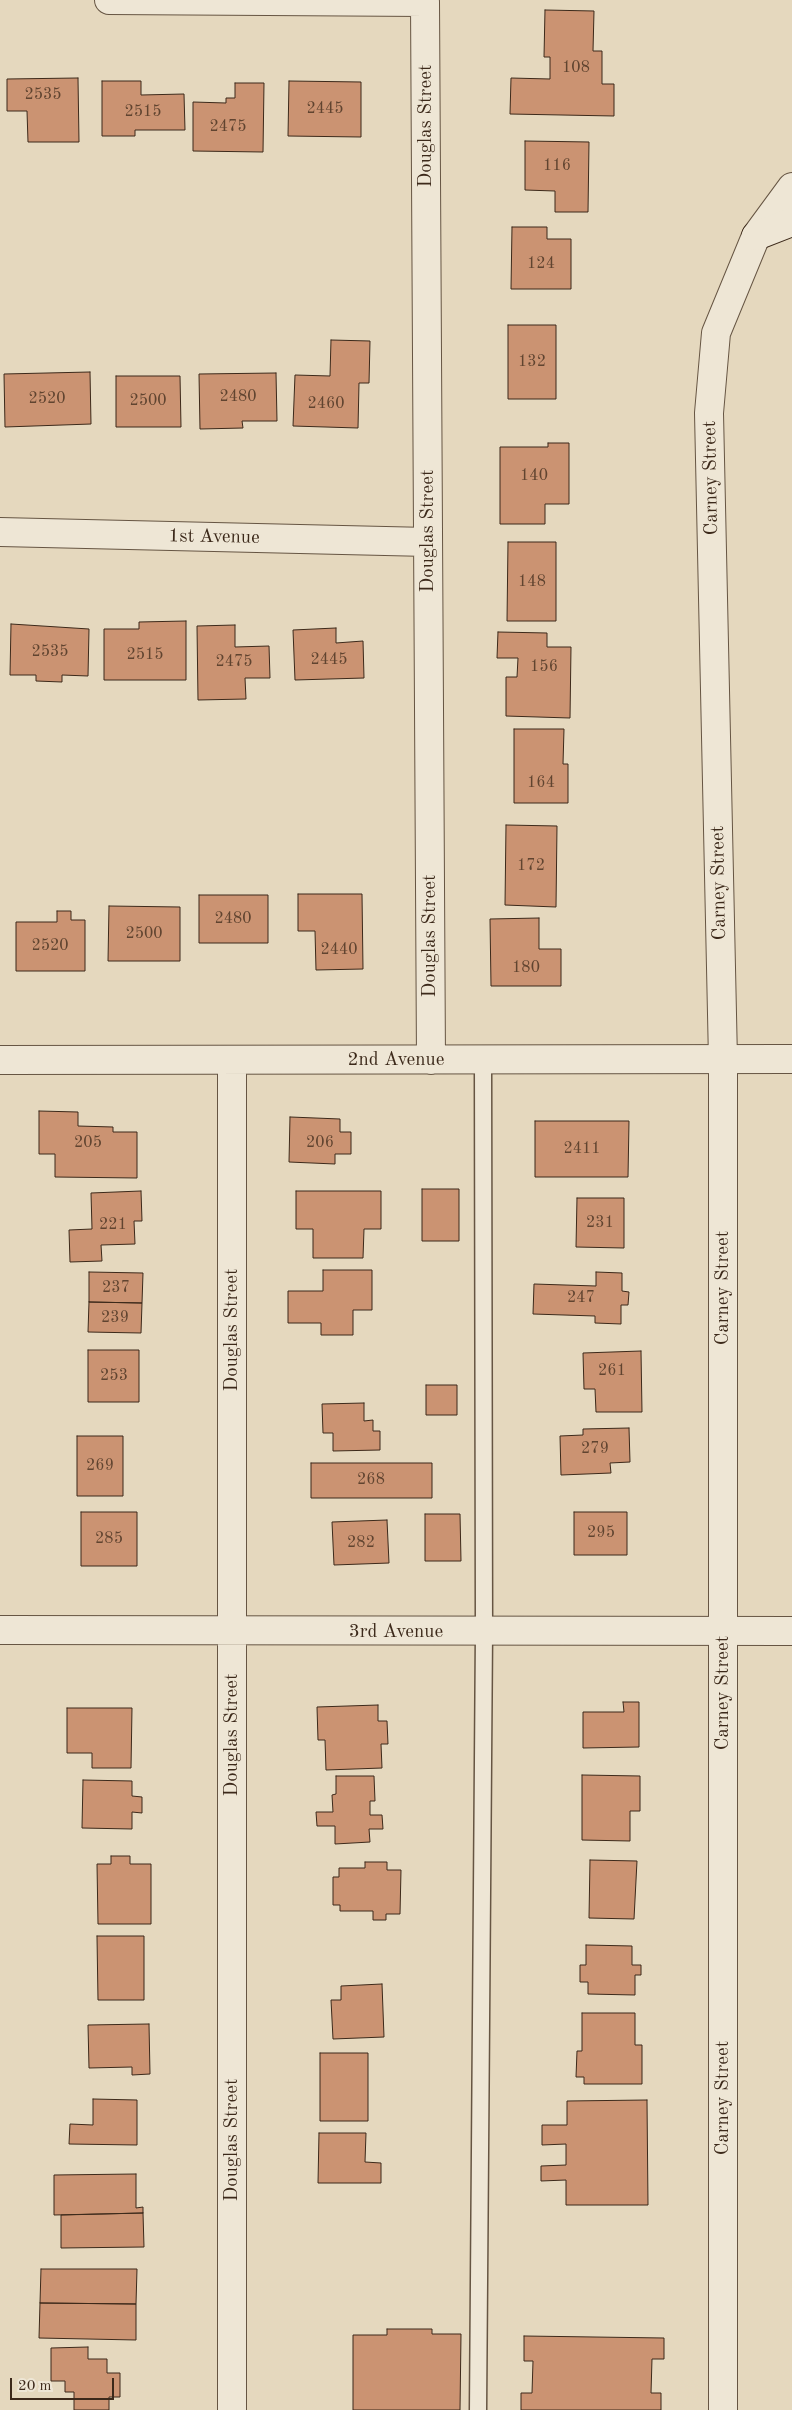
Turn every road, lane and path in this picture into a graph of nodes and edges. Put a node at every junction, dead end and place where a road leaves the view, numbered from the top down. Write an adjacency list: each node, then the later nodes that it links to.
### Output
1 (109, 0): 6 (street, Douglas Street)
2 (792, 187): 4 (street, Carney Street)
3 (792, 222): 4 (street)
4 (756, 236): 12 (street, Carney Street)
5 (0, 532): 6 (street, 1st Avenue)
6 (428, 542): 10 (street, Douglas Street)
7 (792, 1059): 12 (street, 2nd Avenue)
8 (0, 1060): 9 (street, 2nd Avenue)
9 (232, 1060): 10 (street, 2nd Avenue); 14 (street, Douglas Street)
10 (431, 1060): 11 (street, 2nd Avenue)
11 (483, 1060): 12 (street, 2nd Avenue); 15 (lane)
12 (723, 1060): 16 (street, Carney Street)
13 (0, 1630): 14 (street, 3rd Avenue)
14 (232, 1632): 15 (street, 3rd Avenue); 18 (street, Douglas Street)
15 (484, 1632): 16 (street, 3rd Avenue); 19 (lane)
16 (723, 1632): 17 (street, 3rd Avenue); 20 (street, Carney Street)
17 (792, 1632)
18 (232, 2410)
19 (478, 2410)
20 (723, 2410)

